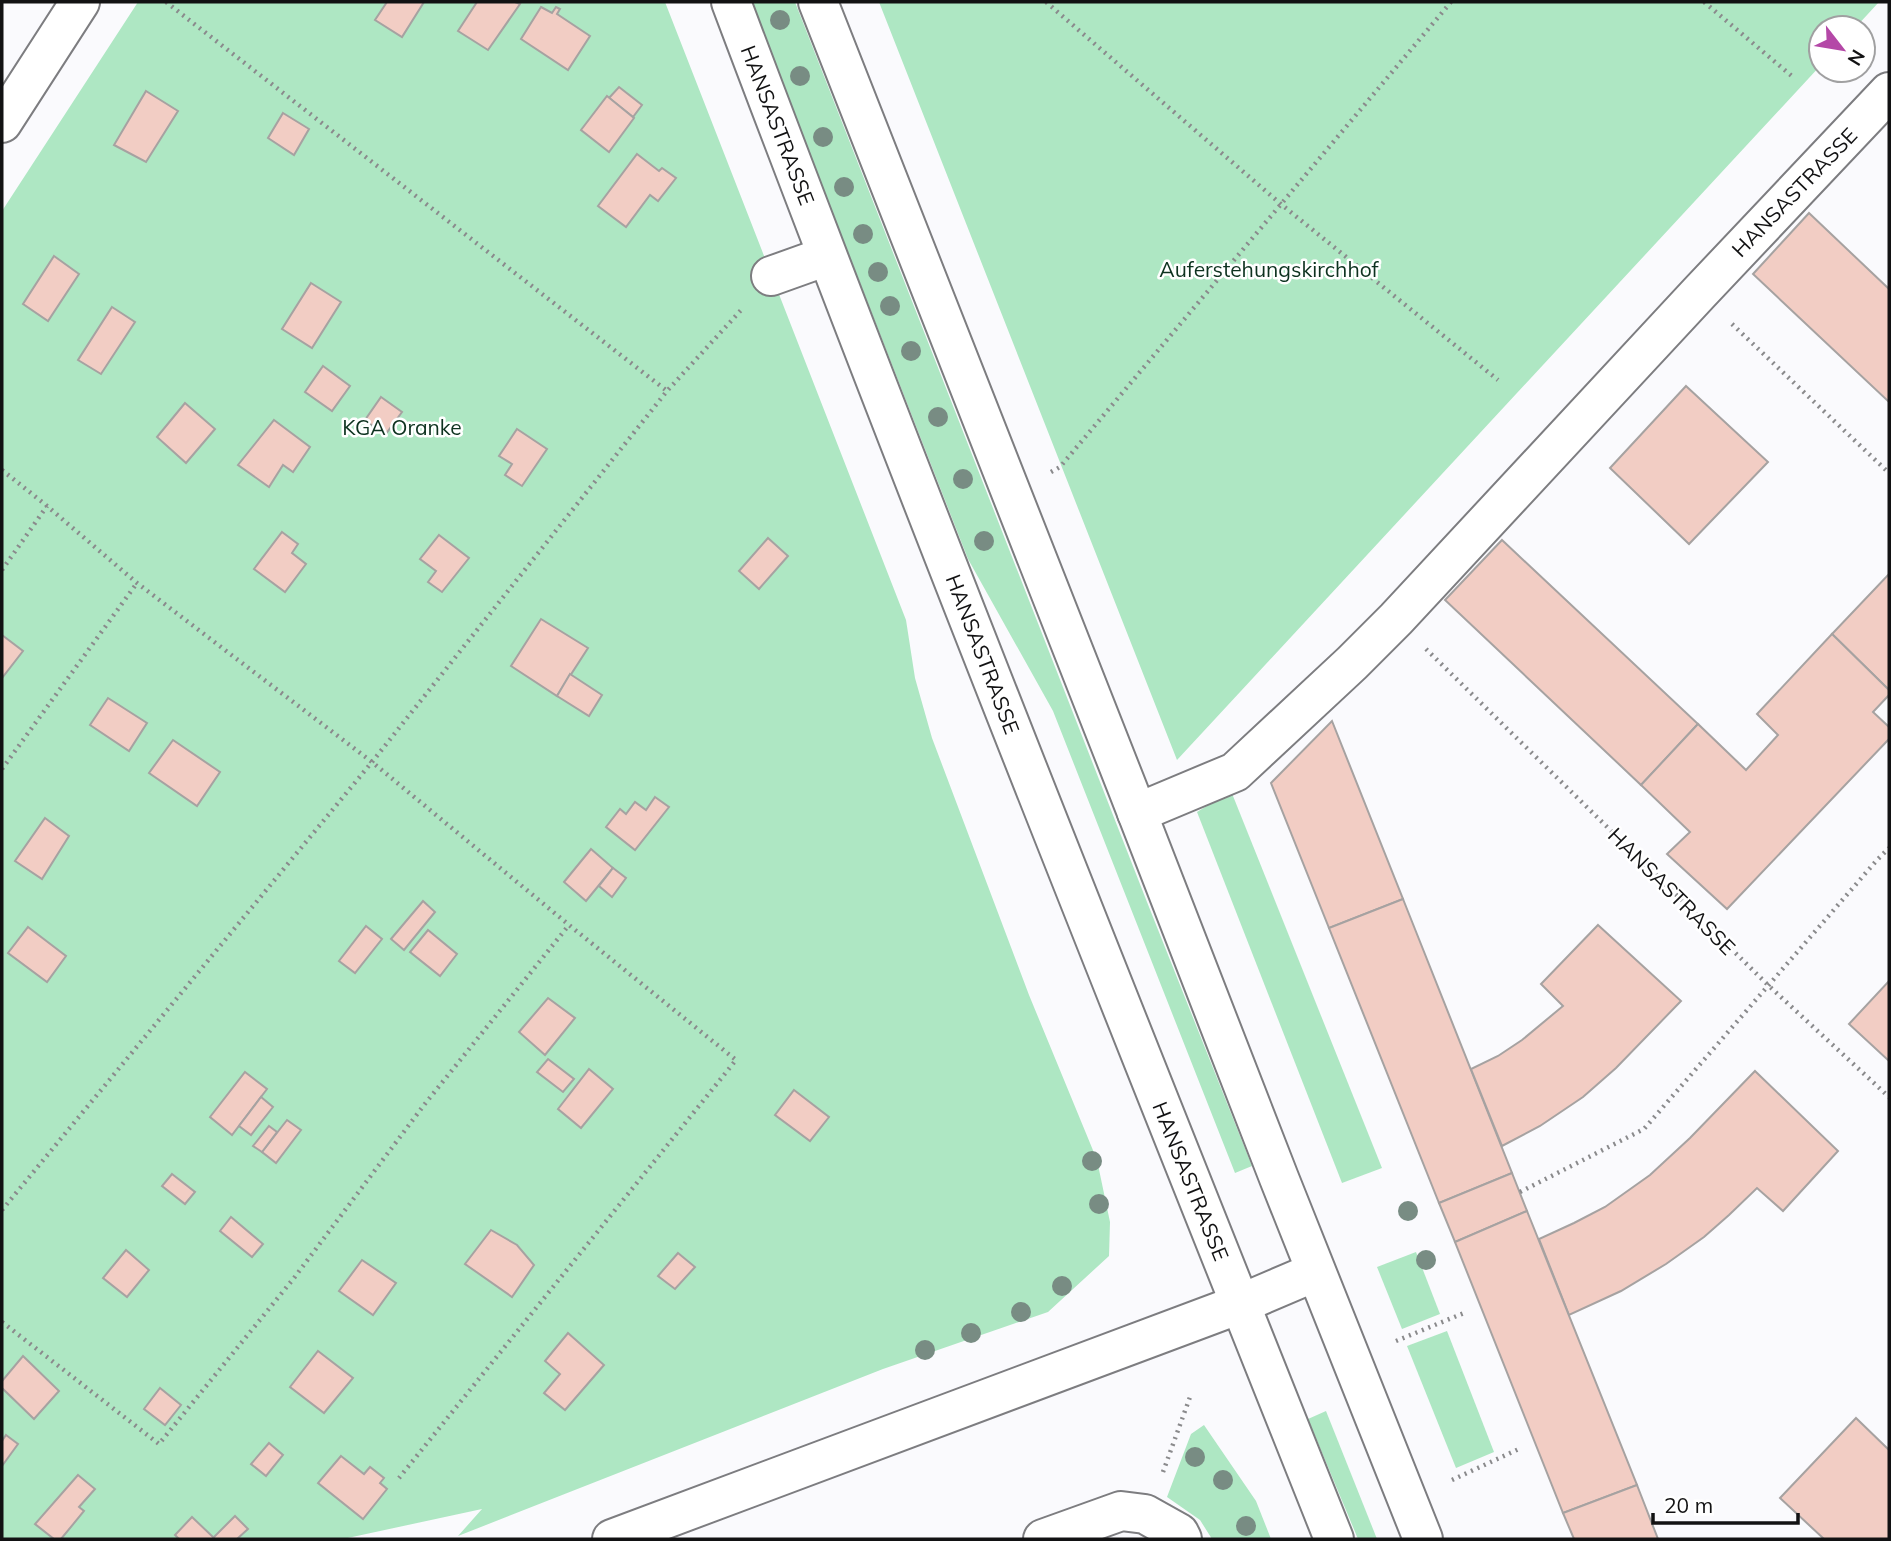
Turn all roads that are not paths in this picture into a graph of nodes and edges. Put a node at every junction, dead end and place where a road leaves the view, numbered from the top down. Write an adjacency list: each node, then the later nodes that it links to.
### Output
1 (80, 2): 5 (main road)
2 (731, 2): 6 (main road, HANSASTRASSE)
3 (818, 2): 8 (main road)
4 (1889, 92): 8 (main road, HANSASTRASSE)
5 (2, 123)
6 (827, 256): 7 (main road); 10 (main road, HANSASTRASSE)
7 (771, 276)
8 (1137, 813): 9 (main road)
9 (1315, 1272): 10 (main road); 15 (main road)
10 (1240, 1304): 11 (main road); 14 (main road, HANSASTRASSE)
11 (612, 1539)
12 (1043, 1539): 13 (main road)
13 (1182, 1539)
14 (1334, 1539)
15 (1423, 1539)

